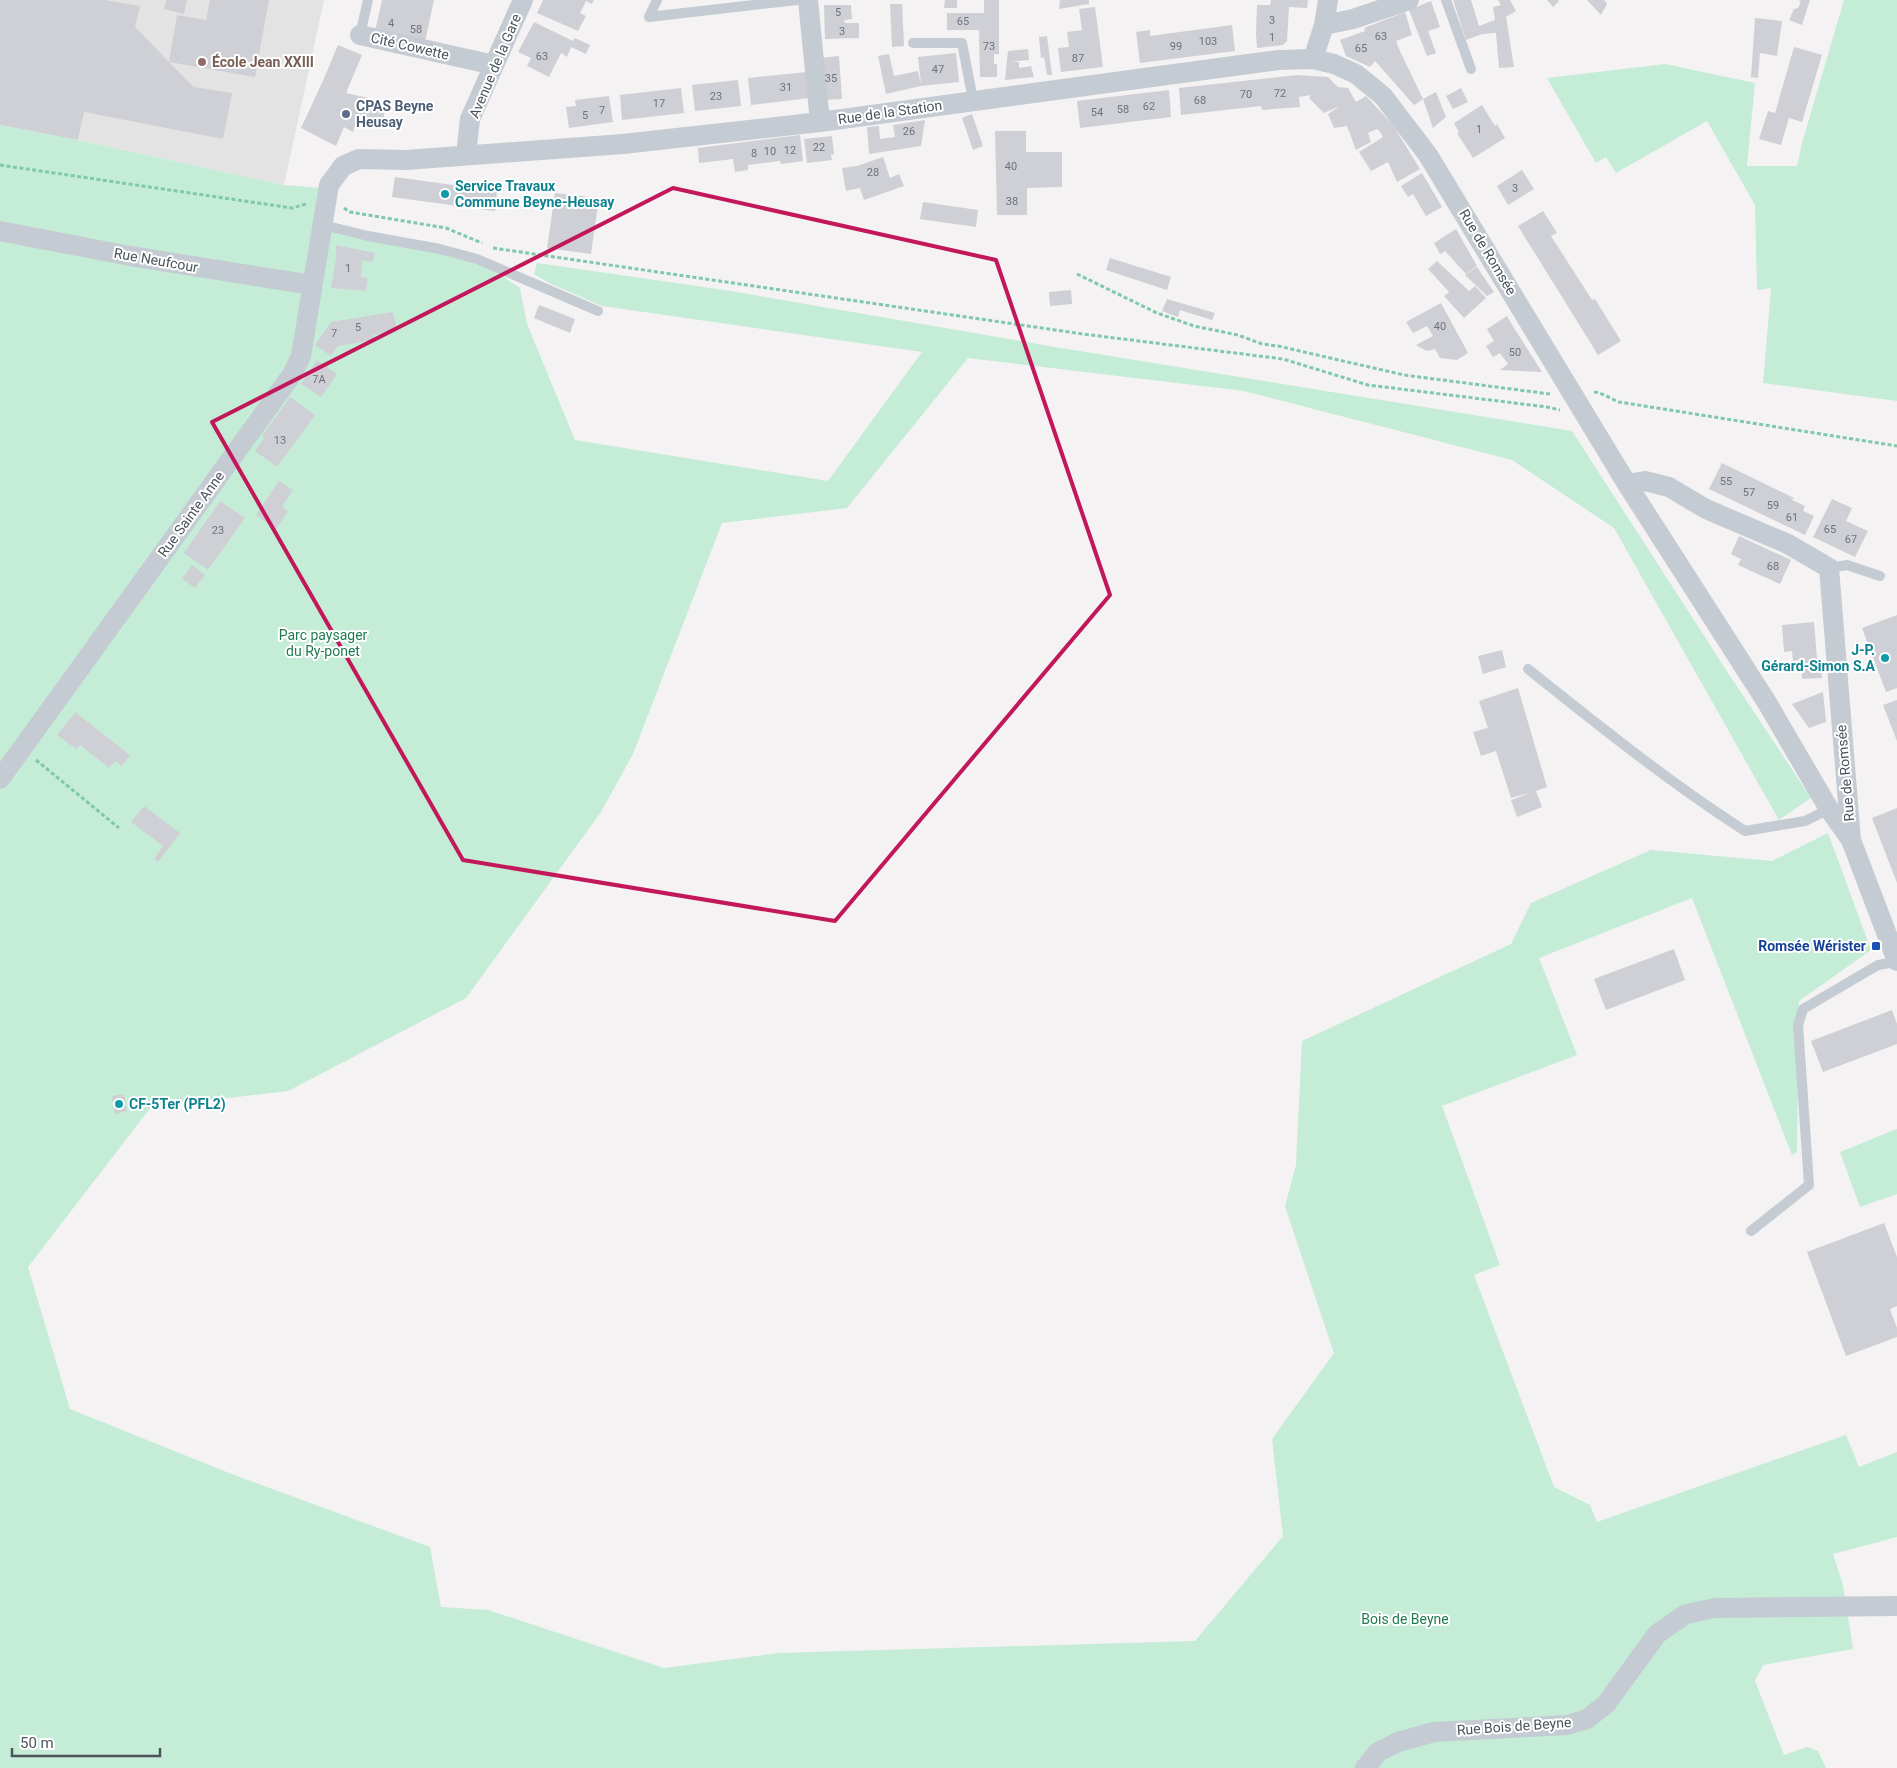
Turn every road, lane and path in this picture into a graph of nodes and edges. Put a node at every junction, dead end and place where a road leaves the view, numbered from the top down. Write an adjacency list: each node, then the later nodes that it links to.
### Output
1 (368, 0): 10 (lane, Cité Cowette)
2 (524, 0): 13 (street, Avenue de la Gare)
3 (657, 0): 4 (lane)
4 (797, 0)
5 (808, 0): 16 (street)
6 (1328, 0): 9 (street)
7 (1409, 0): 9 (street)
8 (1446, 0): 14 (lane)
9 (1324, 24): 12 (street)
10 (360, 35): 13 (street, Cité Cowette)
11 (913, 42): 15 (lane)
12 (1313, 59): 15 (street, Rue de la Station); 25 (street, Rue de Romsée)
13 (494, 65): 17 (street, Avenue de la Gare)
14 (1471, 69)
15 (973, 100): 16 (street, Rue de la Station)
16 (820, 122): 17 (street, Rue de la Station)
17 (466, 155): 20 (street)
18 (0, 165): 19 (path)
19 (286, 207)
20 (324, 215): 23 (street, Rue Sainte Anne); 24 (lane); 27 (path)
21 (0, 231): 23 (street, Rue Neufcour)
22 (1077, 274): 25 (path)
23 (312, 286): 33 (street, Rue Sainte Anne)
24 (598, 311)
25 (1569, 386): 29 (street, Rue de Romsée)
26 (1619, 402): 28 (path)
27 (1547, 406)
28 (1897, 446)
29 (1627, 484): 30 (street); 35 (street, Rue de Romsée)
30 (1829, 568): 31 (lane); 37 (street, Rue de Romsée)
31 (1880, 576)
32 (1528, 668): 35 (lane)
33 (22, 748): 34 (street, Rue Sainte Anne); 36 (path)
34 (0, 778)
35 (1828, 809): 37 (street, Rue de Romsée)
36 (119, 828)
37 (1851, 840): 38 (street)
38 (1897, 961): 39 (lane)
39 (1751, 1232)
40 (1897, 1606): 41 (street, Rue Bois de Beyne)
41 (1365, 1768)

